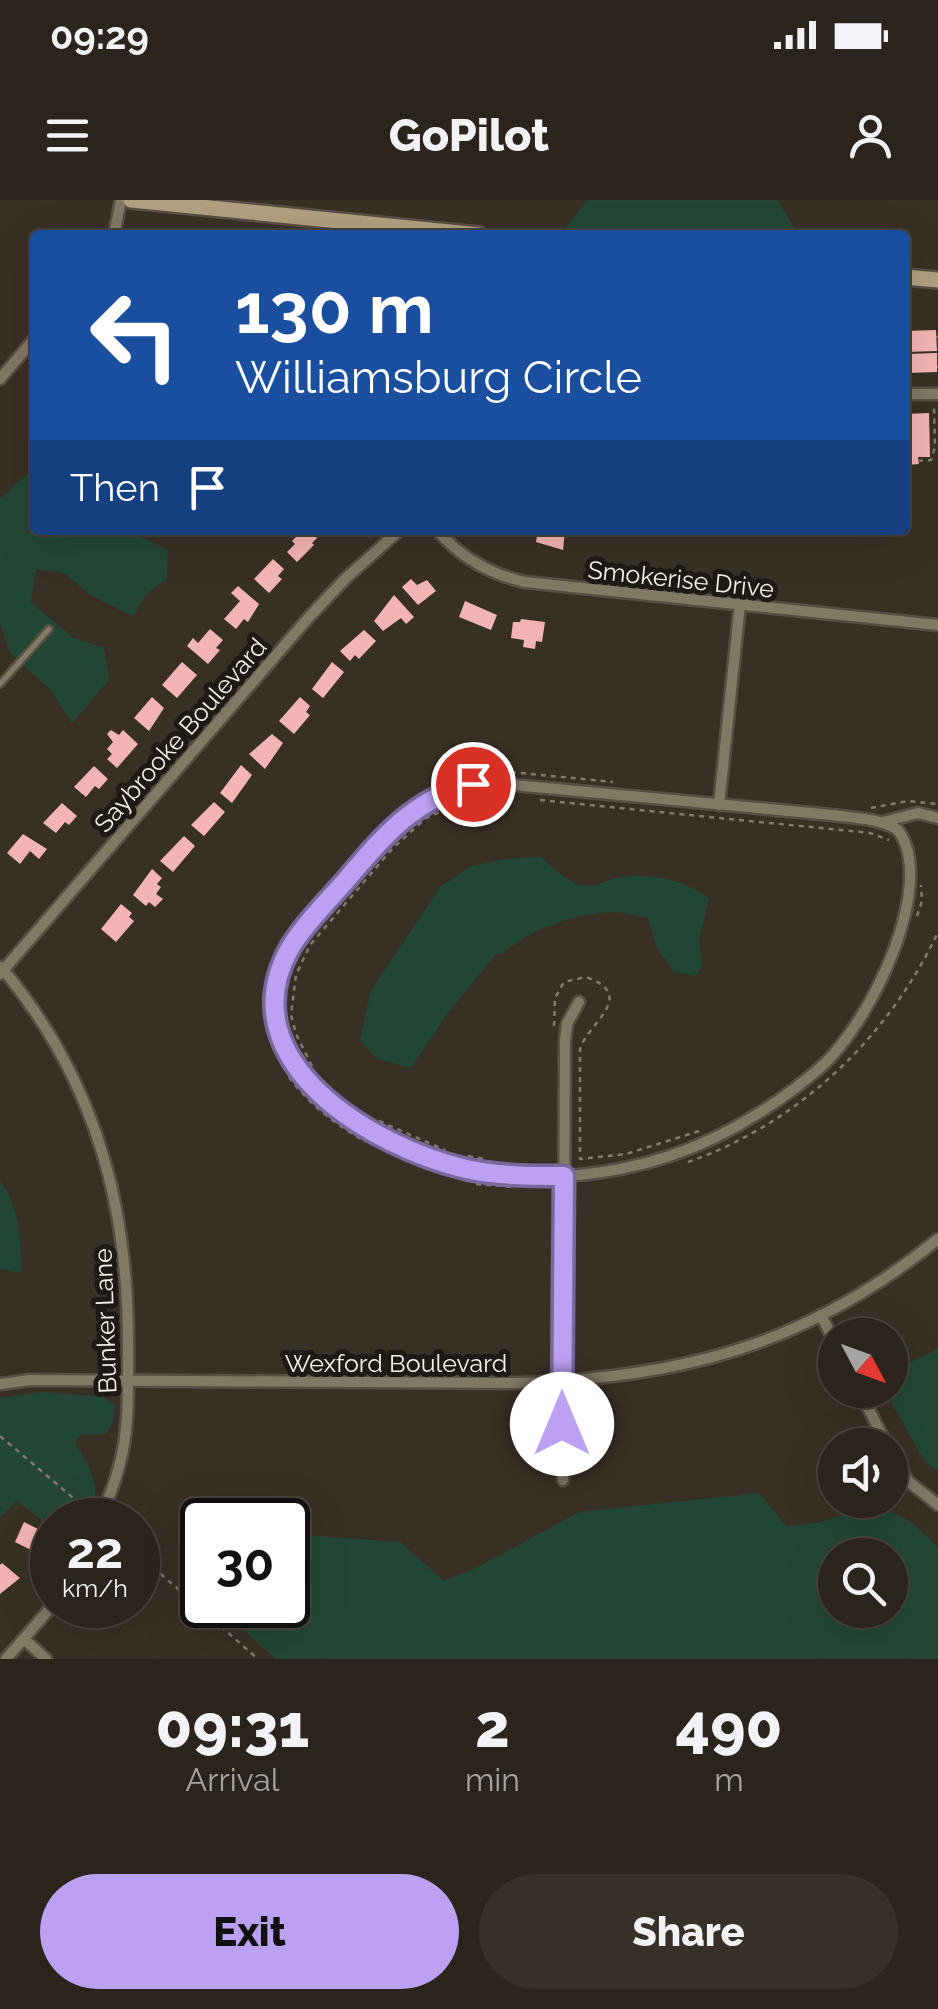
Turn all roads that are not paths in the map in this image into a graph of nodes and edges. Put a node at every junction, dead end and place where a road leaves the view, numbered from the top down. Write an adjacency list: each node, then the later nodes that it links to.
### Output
1 (121, 200): 3 (street)
2 (130, 200): 4 (main road)
3 (115, 230)
4 (359, 230)
5 (910, 277): 6 (main road)
6 (938, 280)
7 (30, 344): 8 (street)
8 (0, 379)
9 (910, 394): 10 (street)
10 (936, 394)
11 (394, 535): 21 (street, Saybrooke Boulevard)
12 (442, 535): 13 (street, Smokerise Drive)
13 (740, 604): 14 (street, Smokerise Drive); 17 (street)
14 (938, 625)
15 (49, 629): 16 (lane)
16 (0, 684)
17 (720, 805): 19 (street); 24 (street)
18 (938, 818): 19 (street)
19 (882, 823): 20 (street)
20 (918, 848)
21 (1, 970): 27 (street, Bunker Lane)
22 (897, 977): 24 (street)
23 (579, 1002): 24 (street)
24 (564, 1176): 28 (street)
25 (938, 1238): 26 (street, Wexford Boulevard)
26 (821, 1316): 28 (street, Wexford Boulevard)
27 (128, 1381): 28 (street, Wexford Boulevard); 29 (street, Wexford Boulevard); 32 (street, Bunker Lane)
28 (562, 1382): 30 (street)
29 (0, 1384)
30 (563, 1480)
31 (908, 1481): 33 (street)
32 (108, 1498)
33 (938, 1505)
34 (34, 1628): 35 (street)
35 (24, 1640): 36 (street); 37 (street)
36 (6, 1659)
37 (46, 1659)

